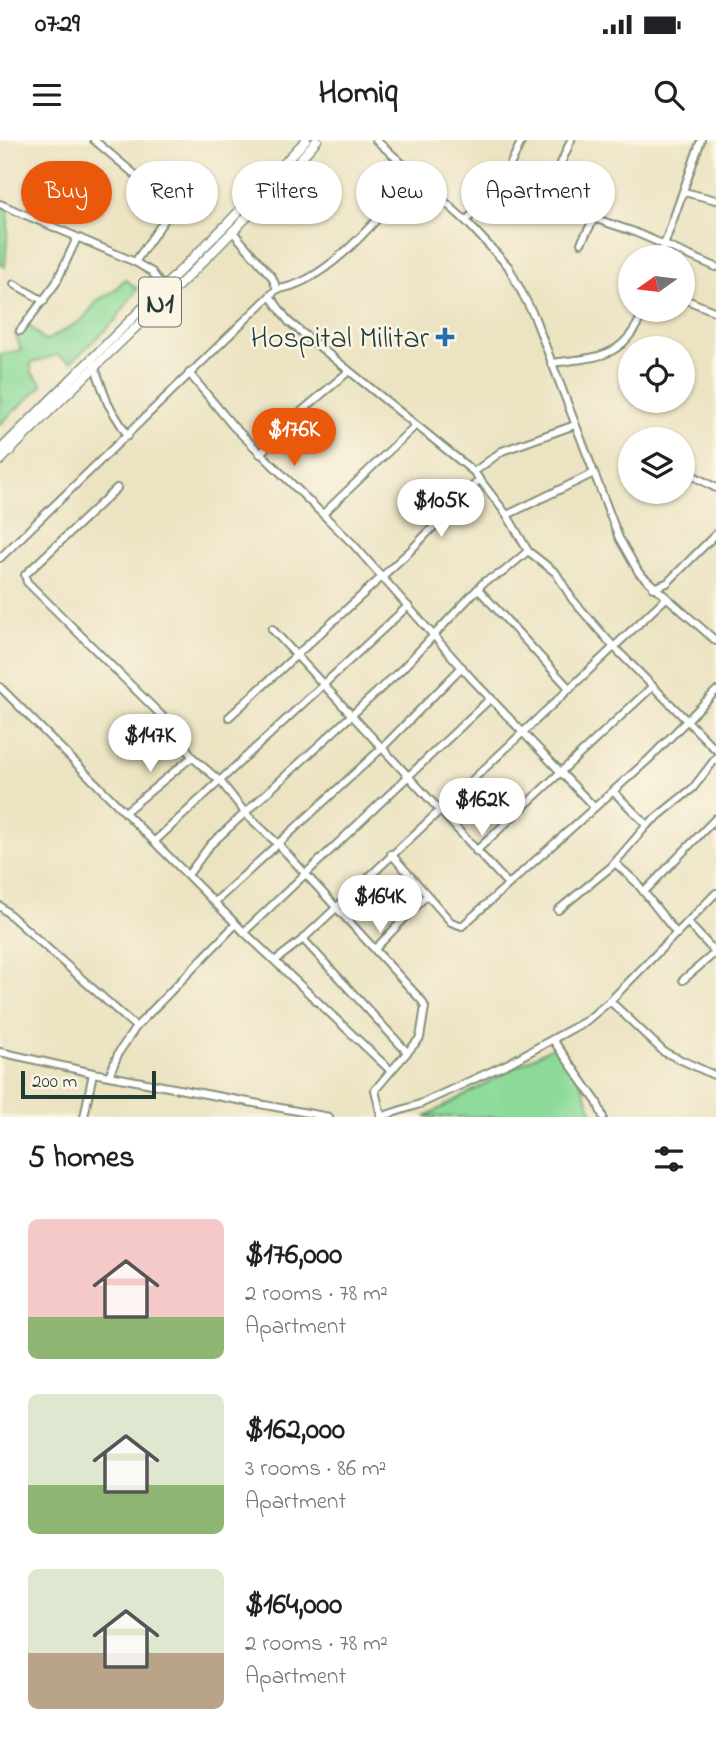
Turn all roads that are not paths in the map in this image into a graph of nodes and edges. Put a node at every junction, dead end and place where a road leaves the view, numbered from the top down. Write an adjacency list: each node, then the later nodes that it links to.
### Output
1 (94, 140): 24 (street)
2 (306, 140): 27 (main road, N1)
3 (317, 140): 20 (main road, N1)
4 (376, 140): 8 (street)
5 (522, 140): 9 (street)
6 (571, 140): 10 (street)
7 (701, 140): 11 (street)
8 (400, 161)
9 (512, 161)
10 (563, 161)
11 (684, 192): 12 (street); 23 (street)
12 (716, 200)
13 (0, 204): 21 (street)
14 (447, 204): 15 (street)
15 (461, 216)
16 (371, 224): 28 (street)
17 (469, 224): 35 (street)
18 (591, 224): 22 (street)
19 (608, 224): 23 (street)
20 (233, 232): 28 (street); 36 (main road, N1)
21 (77, 239): 24 (street); 30 (street)
22 (581, 243)
23 (665, 244): 25 (street)
24 (135, 262): 27 (street)
25 (716, 267)
26 (14, 284): 30 (street)
27 (163, 288): 42 (main road, N1)
28 (277, 289): 29 (street)
29 (270, 296): 37 (street); 38 (street)
30 (44, 301): 34 (street)
31 (695, 303): 32 (street)
32 (716, 312)
33 (639, 322): 35 (street)
34 (20, 331)
35 (551, 363): 39 (street)
36 (94, 365): 41 (street); 44 (main road, N1)
37 (348, 372): 40 (street); 43 (street)
38 (190, 373): 41 (street); 43 (street)
39 (575, 425): 45 (street); 46 (street)
40 (415, 426): 45 (street); 51 (street)
41 (128, 436): 55 (street)
42 (0, 450)
43 (260, 454): 51 (street)
44 (0, 461)
45 (474, 472): 48 (street)
46 (592, 474): 52 (street); 57 (street)
47 (695, 477): 50 (street)
48 (479, 480): 52 (street); 56 (street)
49 (117, 488): 79 (street)
50 (716, 488)
51 (323, 514): 56 (street)
52 (507, 514): 54 (street)
53 (716, 534): 57 (street)
54 (528, 551): 58 (street); 64 (street)
55 (0, 558)
56 (381, 577): 60 (street); 65 (street)
57 (653, 588): 59 (street)
58 (479, 590): 62 (street); 70 (street)
59 (665, 598): 63 (street); 64 (street)
60 (408, 606): 62 (street); 67 (street)
61 (272, 629): 65 (street)
62 (435, 636): 66 (street); 73 (street)
63 (716, 641)
64 (614, 646): 69 (street); 70 (street)
65 (296, 654): 67 (street); 74 (street)
66 (462, 667): 72 (street); 77 (street)
67 (324, 686): 73 (street); 83 (street)
68 (0, 687): 87 (street)
69 (653, 687): 75 (street); 81 (street)
70 (570, 689): 76 (street)
71 (716, 691): 75 (street)
72 (491, 698): 76 (street); 82 (street)
73 (353, 715): 77 (street); 88 (street)
74 (229, 717)
75 (686, 721): 78 (street); 84 (street)
76 (525, 732): 81 (street); 86 (street)
77 (382, 748): 82 (street); 92 (street)
78 (716, 750)
79 (192, 757): 83 (street); 87 (street)
80 (716, 758): 90 (street)
81 (560, 770): 85 (street); 93 (street)
82 (407, 777): 86 (street); 97 (street)
83 (221, 782): 88 (street); 91 (street)
84 (613, 791): 85 (street); 90 (street)
85 (594, 807): 98 (street)
86 (437, 810): 93 (street); 94 (street)
87 (125, 812): 91 (street)
88 (247, 815): 92 (street); 96 (street)
89 (716, 818): 99 (street)
90 (647, 825): 95 (street)
91 (155, 841): 96 (street)
92 (279, 845): 97 (street); 102 (street)
93 (476, 850): 98 (street)
94 (391, 854): 101 (street); 104 (street)
95 (615, 863): 99 (street); 105 (street)
96 (188, 874): 102 (street)
97 (306, 874): 104 (street); 108 (street)
98 (508, 884): 101 (street)
99 (644, 892): 109 (street)
100 (716, 894): 106 (street)
101 (426, 897): 111 (street)
102 (215, 902): 107 (street)
103 (0, 906): 116 (street)
104 (336, 907): 110 (street); 111 (street)
105 (558, 910)
106 (688, 923): 109 (street); 112 (street)
107 (236, 924): 108 (street); 116 (street)
108 (244, 932): 113 (street)
109 (677, 934): 115 (street)
110 (303, 939): 113 (street); 119 (street)
111 (374, 949): 119 (street)
112 (716, 952): 114 (street)
113 (276, 960): 120 (street)
114 (683, 980)
115 (610, 1001): 117 (street); 123 (street)
116 (136, 1027): 122 (street)
117 (553, 1040): 126 (street); 127 (street)
118 (0, 1052): 121 (street)
119 (407, 1052): 120 (street)
120 (391, 1071): 126 (street)
121 (93, 1073): 122 (street); 124 (street)
122 (109, 1076): 125 (street)
123 (716, 1076)
124 (84, 1117)
125 (330, 1117)
126 (380, 1117)
127 (603, 1117)

